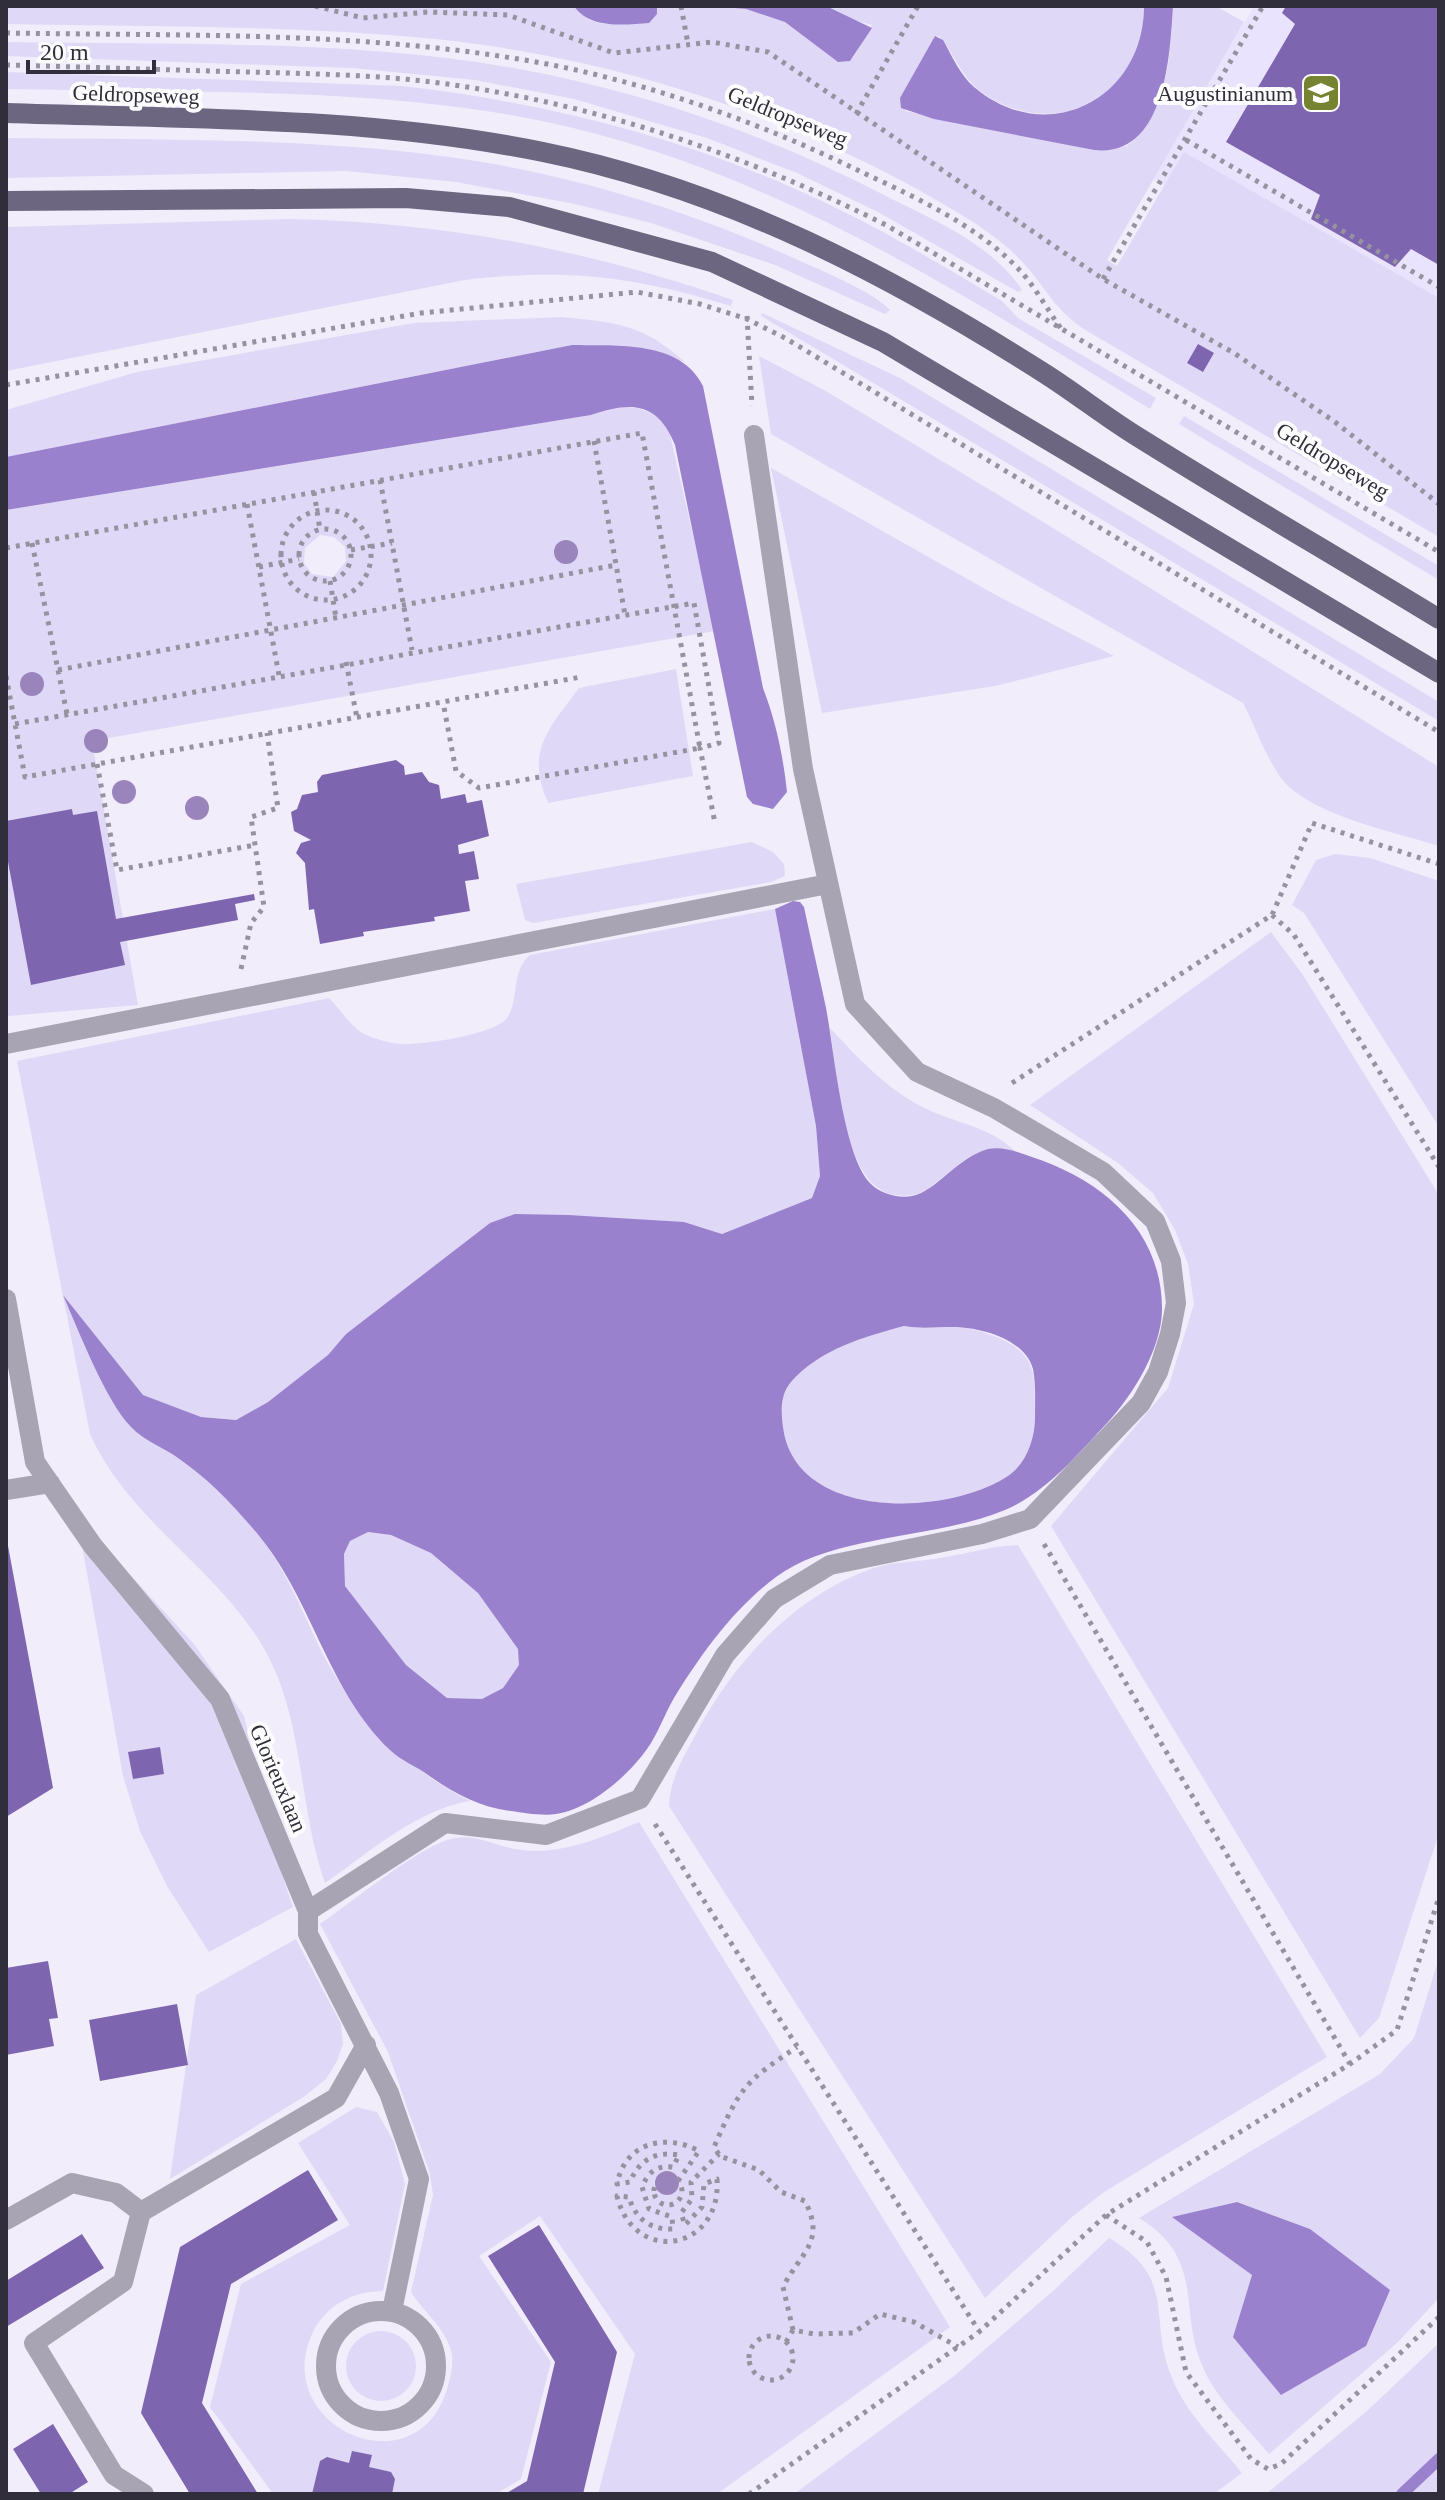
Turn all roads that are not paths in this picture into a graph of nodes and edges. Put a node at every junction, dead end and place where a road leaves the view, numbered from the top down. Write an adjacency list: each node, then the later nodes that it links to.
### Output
1 (6, 113): 4 (main road, Geldropseweg)
2 (6, 201): 5 (main road)
3 (754, 435): 6 (street)
4 (1439, 619)
5 (1439, 673)
6 (828, 884): 7 (street); 11 (street)
7 (6, 1044)
8 (6, 1299): 9 (street, Glorieuxlaan)
9 (50, 1483): 10 (street); 11 (street, Glorieuxlaan)
10 (6, 1490)
11 (308, 1911): 12 (street, Glorieuxlaan)
12 (366, 2045): 13 (street); 15 (street, Glorieuxlaan)
13 (141, 2212): 14 (street); 16 (street)
14 (6, 2220)
15 (392, 2311): 15 (street)
16 (144, 2494)

